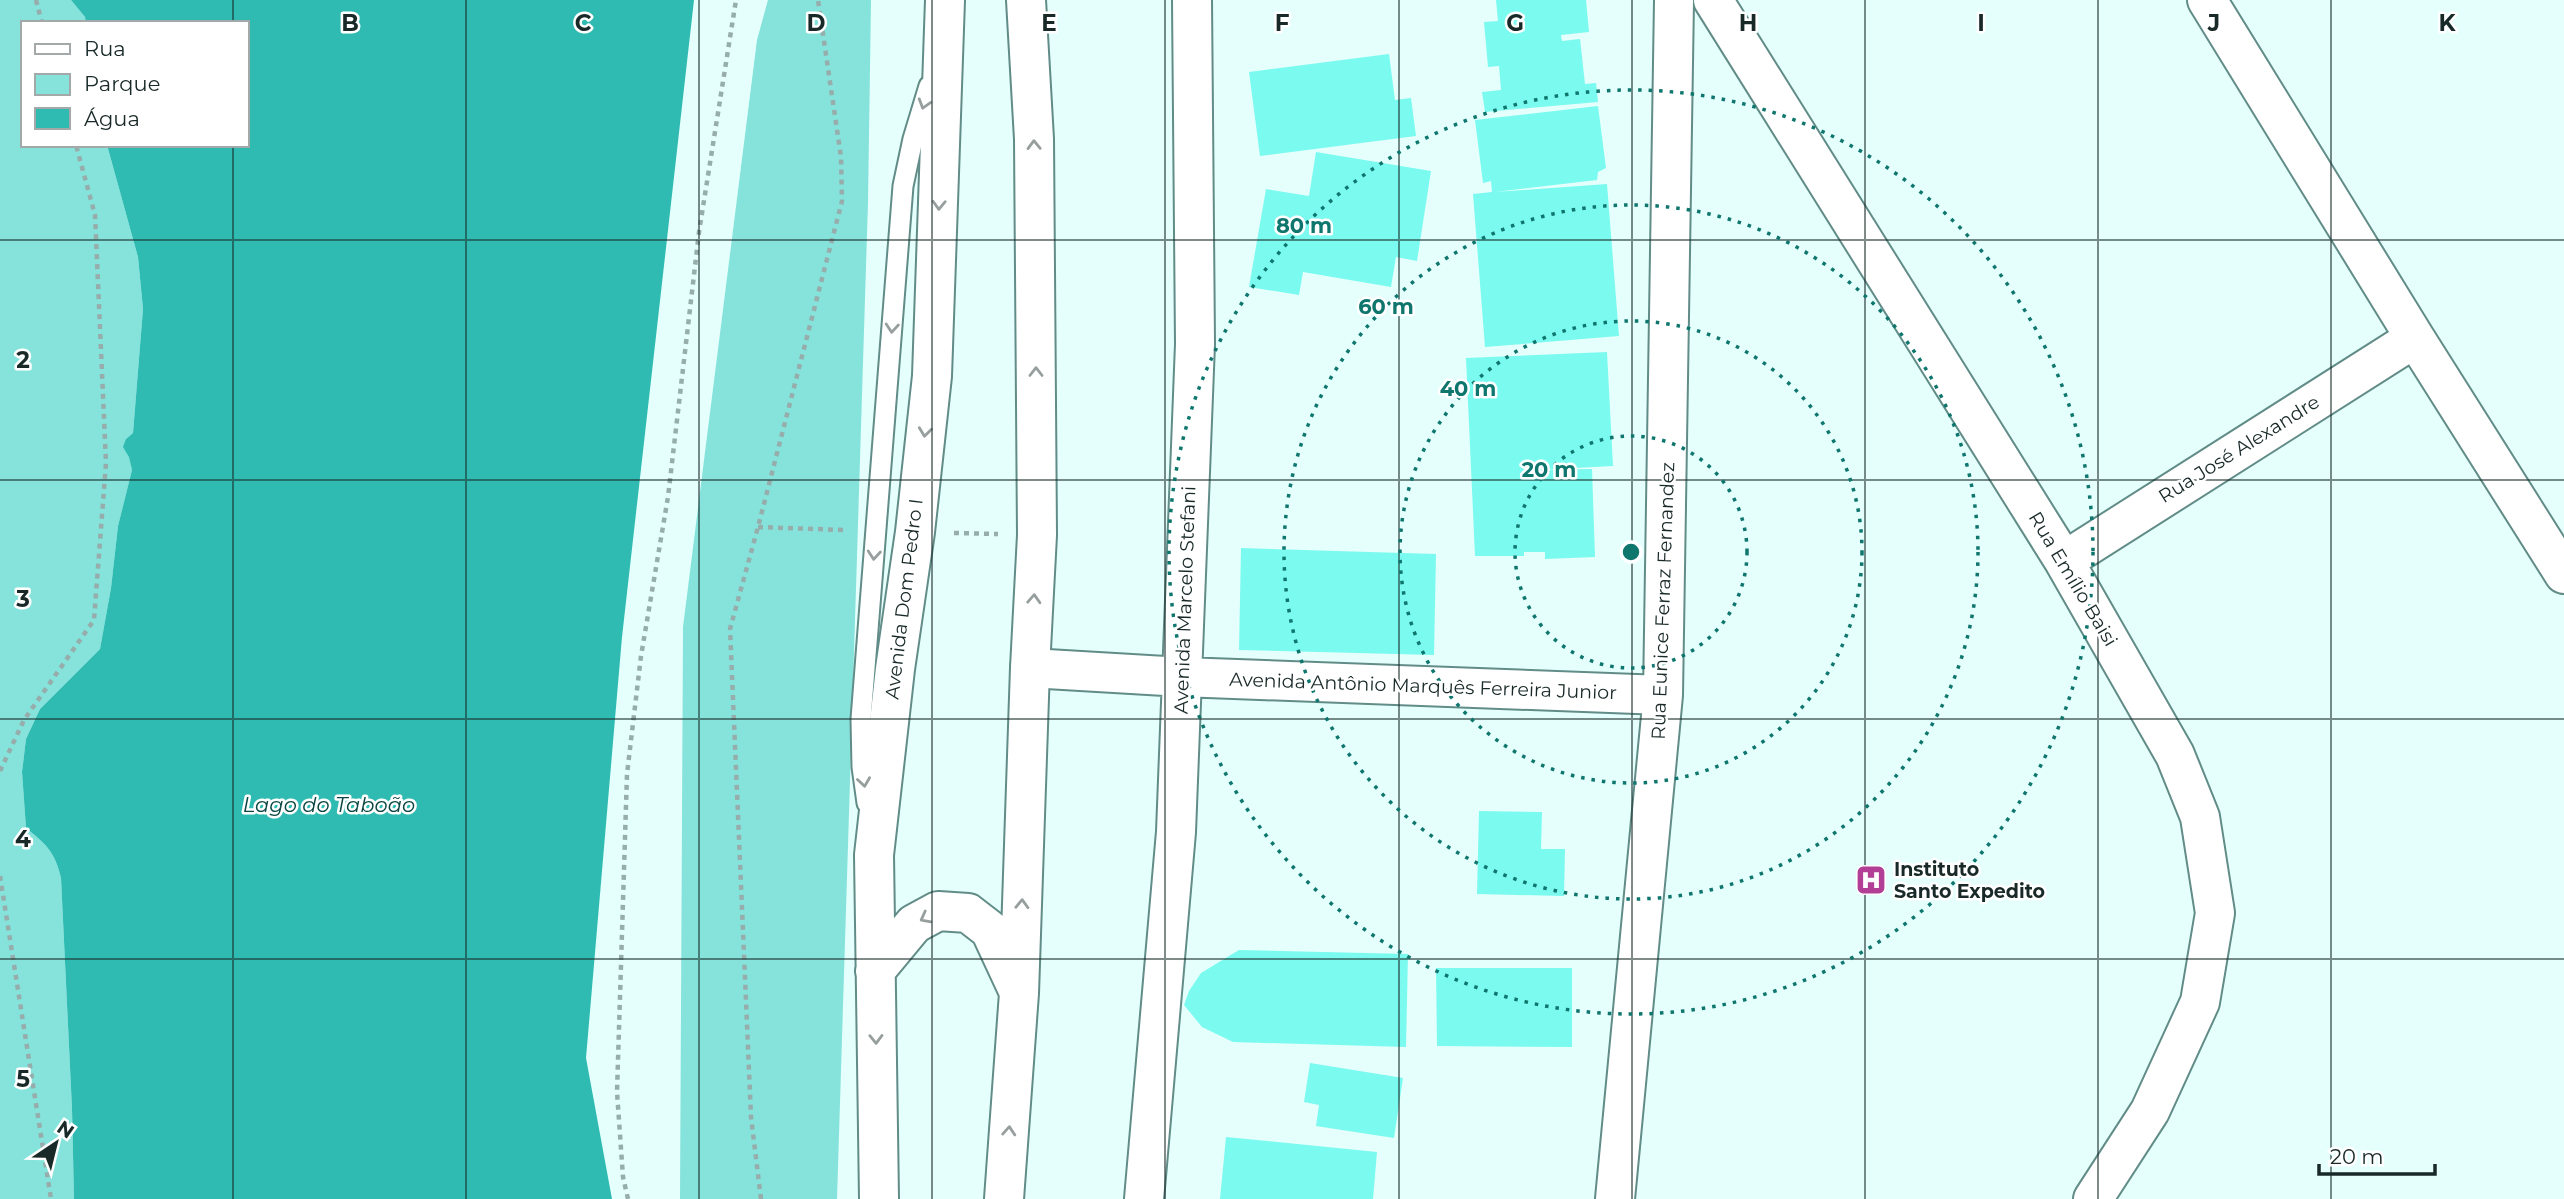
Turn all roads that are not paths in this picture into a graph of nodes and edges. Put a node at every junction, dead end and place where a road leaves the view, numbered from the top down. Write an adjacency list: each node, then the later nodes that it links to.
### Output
1 (945, 0): 13 (street, Avenida Dom Pedro I, one-way to 13)
2 (1026, 0): 10 (street, one-way to 2)
3 (1192, 0): 11 (street, Avenida Marcelo Stefani)
4 (1674, 0): 12 (street, Rua Eunice Ferraz Fernandez)
5 (1713, 0): 8 (street, Rua Emílio Baisi)
6 (2207, 0): 7 (street)
7 (2414, 338): 8 (street, Rua José Alexandre); 9 (street)
8 (2064, 561): 19 (street, Rua Emílio Baisi)
9 (2564, 574)
10 (1030, 668): 11 (street, Avenida Antônio Marquês Ferreira Junior); 14 (street, one-way to 10)
11 (1182, 677): 12 (street, Avenida Antônio Marquês Ferreira Junior); 17 (street, Avenida Marcelo Stefani)
12 (1663, 695): 18 (street, Rua Eunice Ferraz Fernandez)
13 (874, 971): 14 (street, one-way to 13); 15 (street, Avenida Dom Pedro I, one-way to 15)
14 (1019, 993): 16 (street, one-way to 14)
15 (878, 1199)
16 (1004, 1199)
17 (1144, 1199)
18 (1615, 1199)
19 (2093, 1199)

